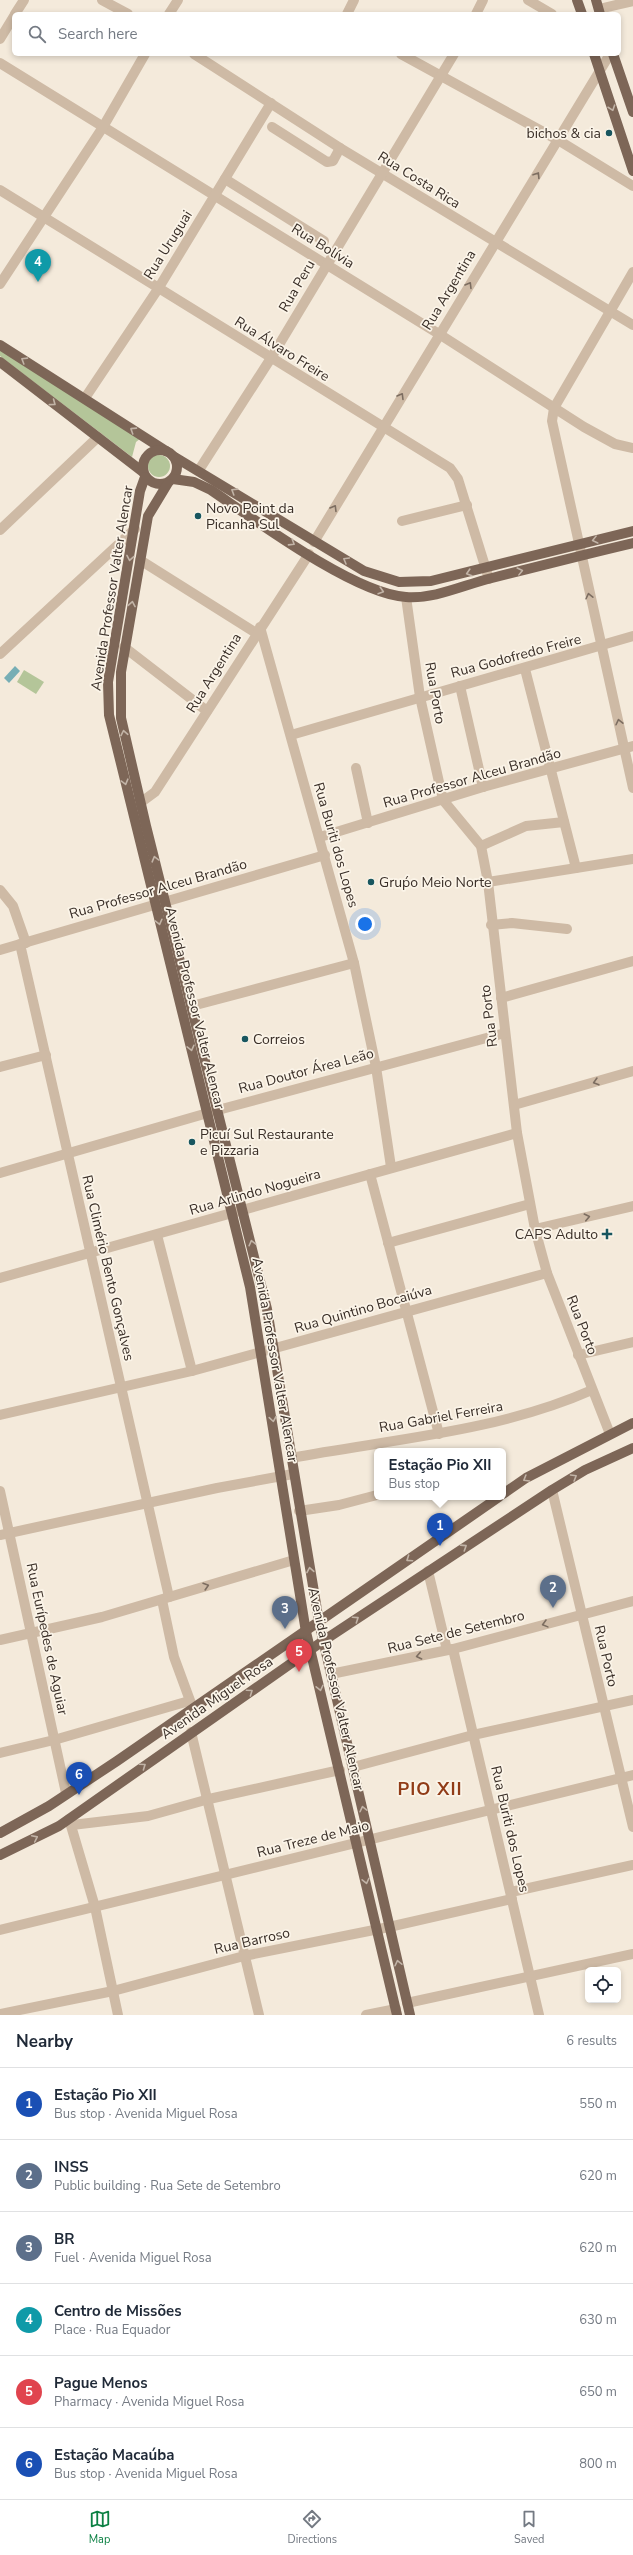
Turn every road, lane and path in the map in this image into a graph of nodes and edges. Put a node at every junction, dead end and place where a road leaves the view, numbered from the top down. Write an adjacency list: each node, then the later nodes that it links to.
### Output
1 (24, 0): 10 (street)
2 (102, 0): 11 (street)
3 (178, 0): 12 (street)
4 (354, 0): 13 (street)
5 (483, 0): 14 (street)
6 (528, 0): 15 (street)
7 (578, 0): 16 (main road)
8 (633, 1): 9 (street)
9 (598, 8)
10 (17, 12)
11 (124, 12)
12 (170, 12)
13 (348, 12)
14 (477, 12)
15 (549, 12)
16 (581, 12)
17 (12, 20): 18 (street)
18 (0, 39)
19 (145, 56): 32 (street)
20 (197, 56): 30 (street, Rua Costa Rica)
21 (405, 56): 28 (street)
22 (453, 56): 28 (street, Rua Peru)
23 (595, 56): 27 (main road)
24 (609, 56): 27 (street, Rua Argentina)
25 (614, 56): 29 (main road)
26 (0, 63): 32 (street, Rua Bolívia)
27 (599, 71): 34 (street, Rua Argentina); 36 (main road, one-way to 36)
28 (442, 76): 34 (street); 37 (street, Rua Peru)
29 (629, 87): 31 (main road)
30 (271, 103): 35 (street, Rua Costa Rica); 38 (street, Rua Uruguai)
31 (633, 112)
32 (103, 127): 41 (street, Rua Bolívia); 42 (street)
33 (272, 127): 35 (street)
34 (558, 140): 39 (street); 44 (street, Rua Argentina, one-way to 34)
35 (340, 148): 37 (street, Rua Costa Rica)
36 (633, 171)
37 (382, 173): 44 (street, Rua Costa Rica); 45 (street, Rua Peru)
38 (225, 179): 41 (street, Rua Uruguai); 43 (street)
39 (633, 186)
40 (0, 190): 42 (street, Rua Álvaro Freire)
41 (215, 196): 45 (street, Rua Bolívia); 48 (street, Rua Uruguai)
42 (43, 217): 47 (street); 48 (street, Rua Álvaro Freire)
43 (324, 241)
44 (494, 243): 49 (street, Rua Costa Rica); 51 (street, Rua Argentina, one-way to 44)
45 (326, 265): 51 (street, Rua Bolívia); 53 (street, Rua Peru)
46 (633, 272): 49 (street)
47 (0, 284)
48 (158, 289): 53 (street, Rua Álvaro Freire); 55 (street, Rua Uruguai)
49 (610, 311): 50 (street, Rua Costa Rica); 56 (street)
50 (633, 325)
51 (439, 334): 56 (street, Rua Bolívia); 57 (street, Rua Argentina, one-way to 51)
52 (0, 345): 55 (main road, one-way to 52)
53 (271, 358): 57 (street, Rua Álvaro Freire); 61 (street, Rua Peru)
54 (0, 362): 58 (main road, one-way to 58)
55 (85, 398): 60 (main road, one-way to 55)
56 (554, 408): 59 (street, Rua Bolívia); 71 (street)
57 (382, 427): 64 (street, Rua Álvaro Freire); 69 (street, Rua Argentina, one-way to 57)
58 (98, 437): 62 (main road); 67 (street)
59 (633, 448)
60 (170, 453): 61 (main road); 62 (main road); 63 (main road)
61 (199, 470): 69 (main road, one-way to 61)
62 (144, 474): 63 (main road); 66 (main road, Avenida Professor Valter Alencar)
63 (171, 481): 72 (main road, one-way to 72); 74 (main road, Avenida Professor Valter Alencar)
64 (467, 505): 65 (street); 75 (street, Rua Álvaro Freire)
65 (402, 521)
66 (135, 529): 83 (street); 95 (main road, Avenida Professor Valter Alencar, one-way to 95)
67 (0, 530)
68 (633, 531): 71 (main road, one-way to 71)
69 (314, 542): 75 (main road, one-way to 69)
70 (633, 543): 73 (main road)
71 (578, 544): 73 (street); 75 (main road)
72 (309, 554): 77 (main road, one-way to 77); 78 (street, Rua Argentina)
73 (580, 556): 76 (main road, one-way to 73); 81 (street, one-way to 73)
74 (140, 560): 78 (street); 82 (main road, Avenida Professor Valter Alencar, one-way to 74)
75 (486, 567): 76 (street, Rua Álvaro Freire)
76 (489, 578): 77 (main road)
77 (406, 597): 86 (street, Rua Porto)
78 (258, 630): 87 (street, Rua Argentina); 88 (street, Rua Buriti dos Lopes)
79 (633, 636): 81 (street, Rua Godofredo Freire)
80 (0, 640): 83 (street)
81 (601, 646): 84 (street, Rua Godofredo Freire); 89 (street, one-way to 81)
82 (124, 647): 87 (street); 95 (main road, Avenida Professor Valter Alencar, one-way to 82)
83 (4, 651)
84 (525, 669): 85 (street, Rua Godofredo Freire); 91 (street)
85 (460, 686): 86 (street, Rua Godofredo Freire); 92 (street)
86 (420, 697): 88 (street, Rua Godofredo Freire); 94 (street, Rua Porto)
87 (207, 712): 95 (street, Rua Argentina)
88 (291, 735): 99 (street, Rua Buriti dos Lopes)
89 (629, 748): 91 (street, Rua Professor Alceu Brandão); 93 (street)
90 (356, 768): 97 (street)
91 (551, 769): 92 (street, Rua Professor Alceu Brandão); 96 (street)
92 (483, 787): 94 (street, Rua Professor Alceu Brandão)
93 (633, 788)
94 (443, 800): 97 (street, Rua Professor Alceu Brandão); 100 (street, Rua Porto)
95 (136, 804): 98 (main road, Avenida Professor Valter Alencar)
96 (564, 822): 100 (street); 103 (street)
97 (368, 823): 99 (street, Rua Professor Alceu Brandão)
98 (141, 828): 106 (main road, Avenida Professor Valter Alencar, one-way to 98); 107 (main road, Avenida Professor Valter Alencar)
99 (320, 837): 101 (street, Rua Buriti dos Lopes)
100 (481, 846): 104 (street, Rua Porto)
101 (325, 854): 106 (street, Rua Professor Alceu Brandão); 113 (street, Rua Buriti dos Lopes)
102 (633, 859): 103 (street)
103 (576, 868): 104 (street)
104 (488, 882): 108 (street, Rua Porto)
105 (0, 890): 110 (street, Rua Climério Bento Gonçalves)
106 (166, 900): 107 (street, Rua Professor Alceu Brandão); 115 (main road, Avenida Professor Valter Alencar)
107 (154, 904): 110 (street, Rua Professor Alceu Brandão); 123 (main road, Avenida Professor Valter Alencar, one-way to 123)
108 (491, 925): 109 (street); 114 (street, Rua Porto)
109 (567, 929)
110 (23, 944): 111 (street, Rua Professor Alceu Brandão); 117 (street, Rua Climério Bento Gonçalves)
111 (0, 950)
112 (633, 961): 114 (street)
113 (354, 963): 115 (street); 119 (street, Rua Buriti dos Lopes)
114 (501, 998): 116 (street, Rua Porto)
115 (192, 1006): 122 (main road, Avenida Professor Valter Alencar)
116 (504, 1033): 119 (street, Rua Doutor Área Leão); 121 (street, Rua Porto)
117 (46, 1054): 118 (street); 125 (street, Rua Climério Bento Gonçalves)
118 (0, 1067)
119 (376, 1067): 122 (street, Rua Doutor Área Leão); 126 (street, Rua Buriti dos Lopes)
120 (633, 1071): 121 (street, one-way to 121)
121 (514, 1105): 124 (street, Rua Porto)
122 (218, 1110): 123 (street, Rua Doutor Área Leão); 131 (main road, Avenida Professor Valter Alencar)
123 (207, 1113): 125 (street, Rua Doutor Área Leão); 132 (main road, Avenida Professor Valter Alencar)
124 (517, 1133): 126 (street, Rua Arlindo Nogueira); 129 (street, Rua Porto)
125 (67, 1154): 127 (street, Rua Doutor Área Leão); 136 (street, Rua Climério Bento Gonçalves)
126 (392, 1167): 128 (street, Rua Arlindo Nogueira)
127 (0, 1173)
128 (370, 1174): 131 (street, Rua Arlindo Nogueira); 135 (street)
129 (530, 1204): 133 (street, Rua Porto); 135 (street)
130 (633, 1206): 133 (street, one-way to 130)
131 (243, 1210): 132 (street, Rua Arlindo Nogueira); 141 (main road, Avenida Professor Valter Alencar, one-way to 131)
132 (231, 1213): 134 (street, Rua Arlindo Nogueira); 142 (main road, Avenida Professor Valter Alencar)
133 (535, 1229): 137 (street, Rua Porto)
134 (157, 1234): 136 (street, Rua Arlindo Nogueira); 144 (street)
135 (388, 1243): 139 (street)
136 (89, 1254): 138 (street, Rua Arlindo Nogueira); 145 (street, Rua Climério Bento Gonçalves)
137 (547, 1273): 139 (street, Rua Quintino Bocaiúva); 143 (street, Rua Porto)
138 (0, 1278)
139 (406, 1311): 141 (street, Rua Quintino Bocaiúva); 149 (street)
140 (633, 1342): 143 (street)
141 (273, 1350): 142 (street, Rua Quintino Bocaiúva); 152 (main road, Avenida Professor Valter Alencar)
142 (262, 1353): 144 (street, Rua Quintino Bocaiúva); 154 (main road, Avenida Professor Valter Alencar, one-way to 154)
143 (578, 1355): 146 (street, Rua Porto)
144 (192, 1371): 145 (street, Rua Quintino Bocaiúva)
145 (121, 1386): 147 (street, Rua Quintino Bocaiúva); 160 (street, Rua Climério Bento Gonçalves)
146 (592, 1390): 149 (street, Rua Gabriel Ferreira); 150 (street, Rua Porto)
147 (0, 1415)
148 (633, 1423): 150 (main road)
149 (439, 1434): 152 (street, Rua Gabriel Ferreira)
150 (610, 1434): 157 (main road, one-way to 157)
151 (633, 1448): 156 (main road, Avenida Miguel Rosa, one-way to 151)
152 (291, 1458): 153 (main road, Avenida Professor Valter Alencar)
153 (293, 1474): 154 (street); 161 (main road, Avenida Professor Valter Alencar)
154 (282, 1476): 160 (street); 163 (main road, Avenida Professor Valter Alencar)
155 (0, 1490): 162 (street, Rua Eurípedes de Aguiar)
156 (552, 1490): 164 (main road, Avenida Miguel Rosa, one-way to 156); 167 (street, Rua Porto)
157 (506, 1492)
158 (374, 1496): 161 (street)
159 (495, 1500): 168 (main road, Avenida Miguel Rosa, one-way to 168)
160 (148, 1503): 162 (street); 165 (street, Rua Climério Bento Gonçalves)
161 (299, 1511): 168 (main road, Avenida Professor Valter Alencar, one-way to 161)
162 (5, 1534): 170 (street, Rua Eurípedes de Aguiar)
163 (294, 1560): 165 (street, one-way to 163); 169 (main road, Avenida Professor Valter Alencar)
164 (428, 1571): 172 (main road, Avenida Miguel Rosa, one-way to 164); 174 (street, Rua Buriti dos Lopes)
165 (165, 1599): 170 (street); 177 (street, Rua Climério Bento Gonçalves)
166 (633, 1601): 167 (street, Rua Sete de Setembro)
167 (582, 1614): 174 (street, Rua Sete de Setembro, one-way to 174); 178 (street, Rua Porto)
168 (319, 1622): 169 (main road, Avenida Miguel Rosa); 172 (main road, Avenida Professor Valter Alencar)
169 (306, 1632): 173 (main road, Avenida Professor Valter Alencar); 177 (main road, Avenida Miguel Rosa)
170 (32, 1633): 171 (street); 181 (street, Rua Eurípedes de Aguiar)
171 (0, 1640)
172 (323, 1641): 173 (main road, Avenida Miguel Rosa); 175 (main road, Avenida Professor Valter Alencar)
173 (310, 1650): 179 (main road, Avenida Miguel Rosa, one-way to 173); 184 (main road, Avenida Professor Valter Alencar, one-way to 184)
174 (450, 1650): 175 (street, Rua Sete de Setembro, one-way to 175); 180 (street, Rua Buriti dos Lopes)
175 (331, 1674): 183 (main road, Avenida Professor Valter Alencar)
176 (633, 1700): 178 (street)
177 (191, 1704): 181 (street); 187 (main road, Avenida Miguel Rosa)
178 (603, 1707): 180 (street); 186 (street, Rua Porto)
179 (191, 1732): 188 (street); 190 (main road, Avenida Miguel Rosa, one-way to 179)
180 (473, 1735): 183 (street); 189 (street, Rua Buriti dos Lopes)
181 (54, 1740): 182 (street); 187 (street, Rua Eurípedes de Aguiar)
182 (0, 1753)
183 (353, 1767): 193 (main road, Avenida Professor Valter Alencar, one-way to 183)
184 (340, 1770): 188 (street); 194 (main road, Avenida Professor Valter Alencar)
185 (633, 1775): 186 (street, Rua Treze de Maio)
186 (621, 1778): 189 (street, Rua Treze de Maio); 191 (street, Rua Porto)
187 (66, 1793): 192 (main road, Avenida Miguel Rosa)
188 (209, 1799): 190 (street); 197 (street)
189 (491, 1809): 193 (street, Rua Treze de Maio); 198 (street, Rua Buriti dos Lopes)
190 (70, 1822): 195 (main road, Avenida Miguel Rosa, one-way to 190); 199 (street)
191 (633, 1827)
192 (0, 1833)
193 (370, 1840): 194 (street, Rua Treze de Maio); 200 (main road, Avenida Professor Valter Alencar)
194 (357, 1843): 197 (street, Rua Treze de Maio); 201 (main road, Avenida Professor Valter Alencar, one-way to 201)
195 (0, 1855)
196 (633, 1865): 198 (street, Rua Barroso)
197 (227, 1874): 199 (street, Rua Treze de Maio); 204 (street)
198 (511, 1896): 200 (street, Rua Barroso); 205 (street, Rua Buriti dos Lopes)
199 (95, 1907): 202 (street, Rua Treze de Maio); 206 (street)
200 (389, 1927): 201 (street, Rua Barroso); 207 (main road, Avenida Professor Valter Alencar, one-way to 200)
201 (378, 1929): 204 (street, Rua Barroso); 208 (main road, Avenida Professor Valter Alencar)
202 (0, 1930)
203 (633, 1954): 205 (street)
204 (244, 1956): 206 (street, Rua Barroso); 213 (street)
205 (530, 1976): 209 (street); 216 (street, Rua Buriti dos Lopes)
206 (113, 1991): 211 (street, Rua Barroso); 212 (street)
207 (404, 1992): 208 (main road); 209 (main road, Avenida Professor Valter Alencar)
208 (393, 1995): 210 (main road, Avenida Professor Valter Alencar)
209 (407, 2003): 215 (main road, Avenida Professor Valter Alencar)
210 (397, 2012): 214 (street)
211 (0, 2014)
212 (118, 2015)
213 (259, 2015)
214 (366, 2015)
215 (410, 2015)
216 (539, 2015)

